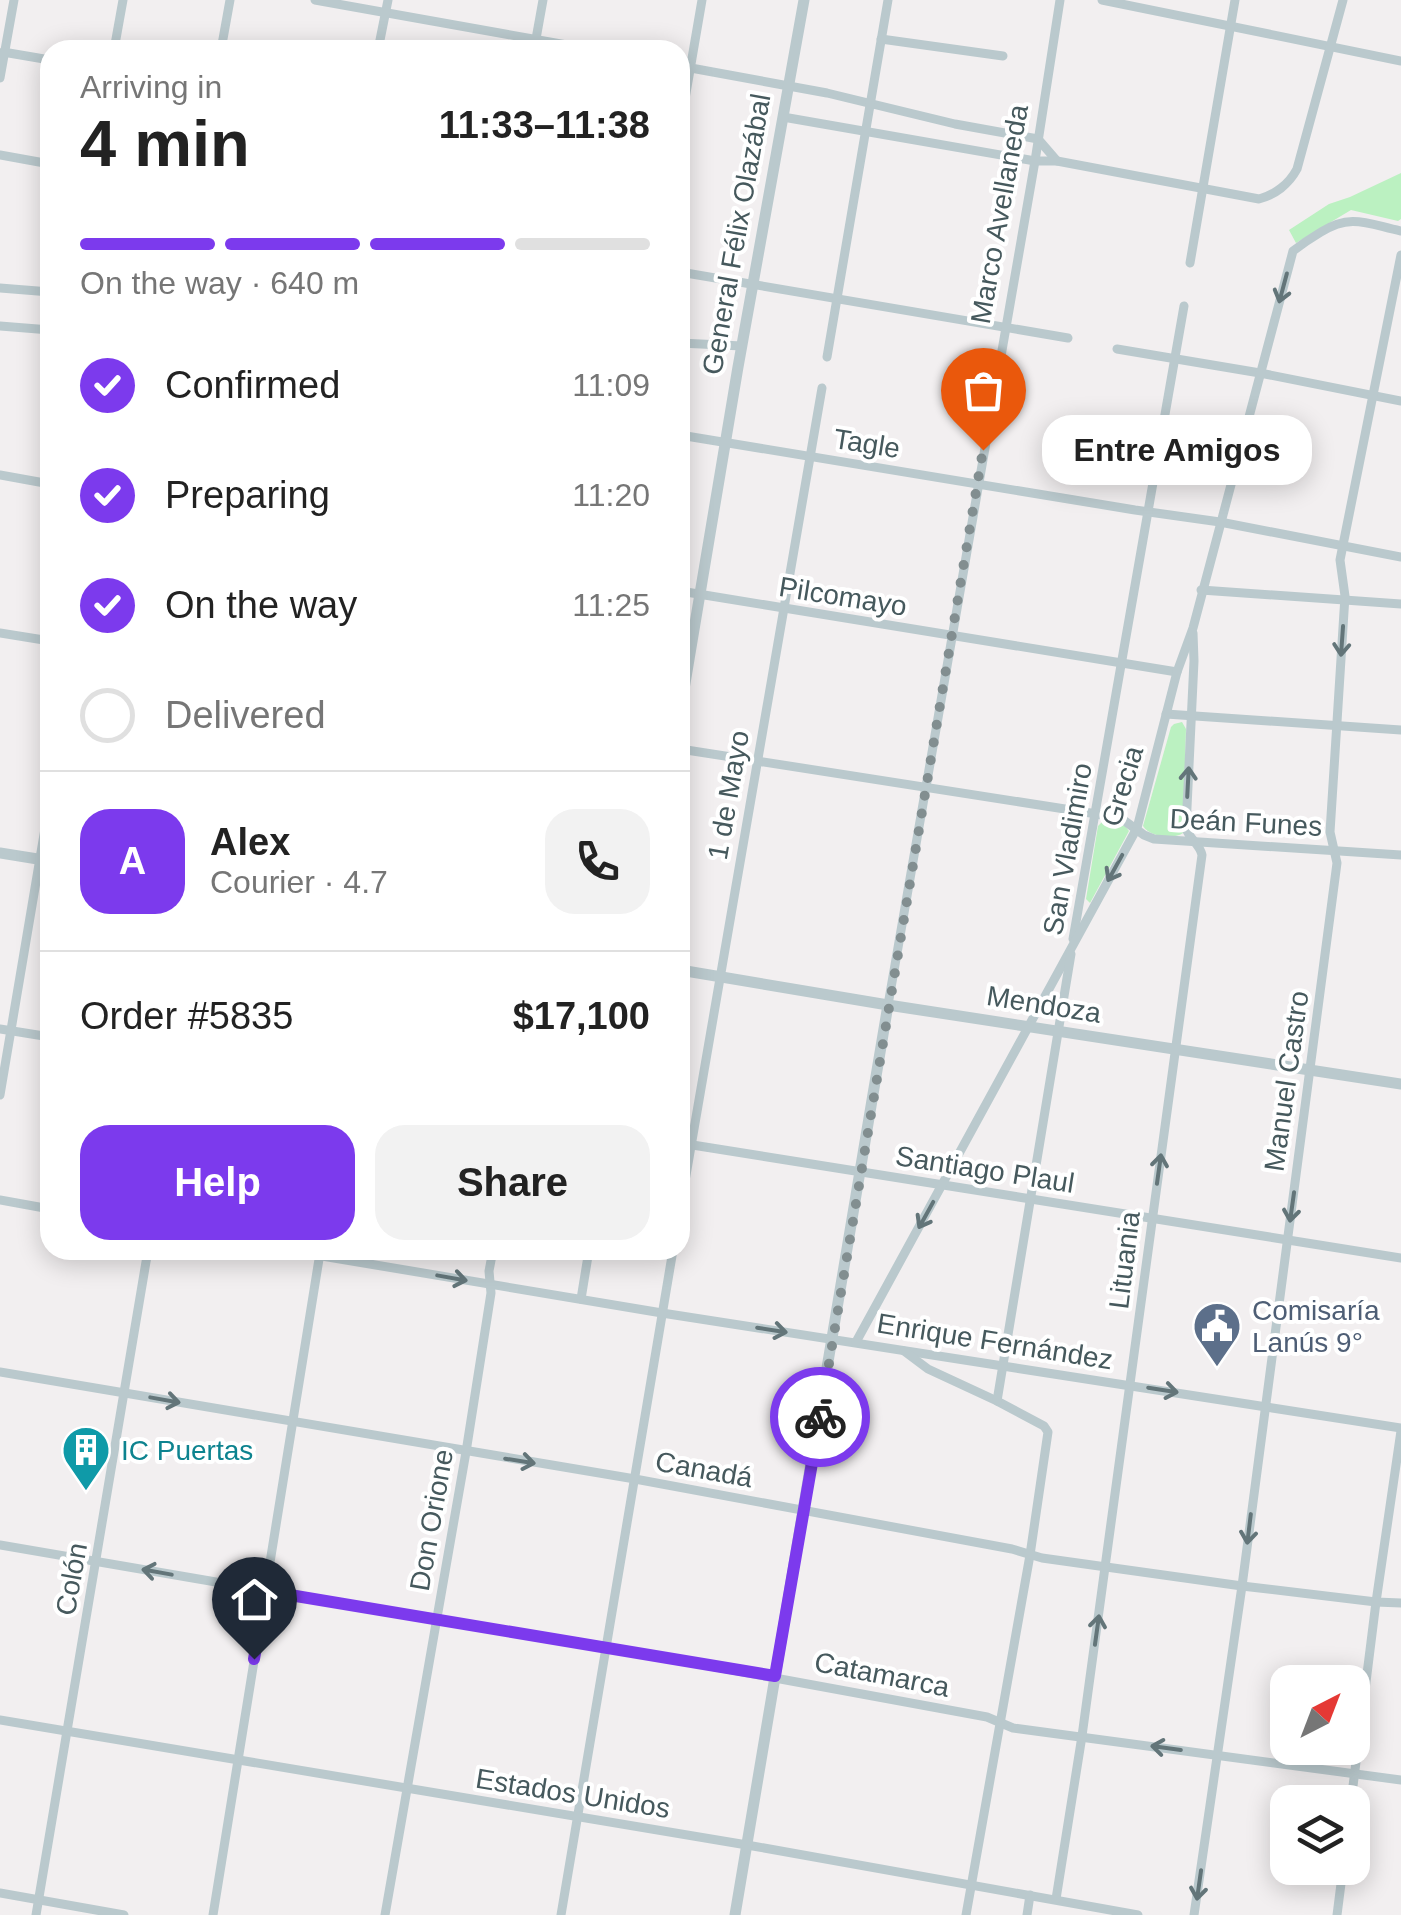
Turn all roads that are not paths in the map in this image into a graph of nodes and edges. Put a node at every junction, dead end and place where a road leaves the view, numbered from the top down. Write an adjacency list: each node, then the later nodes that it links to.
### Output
1 (14, 0): 24 (street)
2 (123, 0): 17 (street)
3 (230, 0): 18 (street)
4 (315, 0): 14 (street)
5 (388, 0): 14 (street)
6 (543, 0): 21 (street)
7 (702, 0): 23 (street)
8 (804, 0): 30 (street, General Félix Olazábal)
9 (888, 0): 16 (street)
10 (1060, 0): 34 (street, Marco Avellaneda)
11 (1102, 0): 15 (street)
12 (1235, 0): 15 (street)
13 (1343, 0): 22 (street)
14 (386, 12): 19 (street); 20 (street)
15 (1230, 26): 22 (street); 39 (street)
16 (881, 39): 25 (street); 31 (street)
17 (116, 40)
18 (223, 40)
19 (380, 40)
20 (516, 40)
21 (536, 40)
22 (1330, 46): 27 (street); 39 (street)
23 (690, 47)
24 (2, 52): 26 (street); 29 (street)
25 (1003, 56)
26 (40, 58)
27 (1401, 61)
28 (690, 68): 30 (street)
29 (0, 78)
30 (788, 86): 31 (street); 32 (street, General Félix Olazábal)
31 (869, 103): 33 (street); 34 (street)
32 (782, 116): 33 (street); 44 (street, General Félix Olazábal)
33 (866, 132): 36 (street); 47 (street)
34 (1038, 139): 36 (street, Marco Avellaneda); 37 (street)
35 (0, 155): 38 (street)
36 (1034, 161): 37 (street); 50 (street, Marco Avellaneda)
37 (1057, 161): 39 (street)
38 (40, 162)
39 (1203, 190): 42 (street)
40 (1401, 231): 58 (street, Grecia, one-way to 58)
41 (1401, 255): 60 (street, Manuel Castro)
42 (1190, 263)
43 (690, 274): 44 (street)
44 (753, 285): 47 (street); 54 (street, General Félix Olazábal)
45 (0, 288): 46 (street)
46 (40, 291)
47 (836, 300): 50 (street); 56 (street)
48 (1184, 306): 57 (street, San Vladimiro)
49 (0, 326): 51 (street)
50 (1005, 326): 52 (street); 67 (street, Marco Avellaneda)
51 (40, 329)
52 (1068, 338)
53 (690, 343): 54 (street)
54 (742, 346): 63 (street, General Félix Olazábal)
55 (1116, 348): 57 (street)
56 (826, 358)
57 (1174, 358): 58 (street); 68 (street, San Vladimiro)
58 (1260, 373): 60 (street); 69 (street, Grecia)
59 (822, 388): 64 (street, 1 de Mayo)
60 (1373, 395): 61 (street); 70 (street, Manuel Castro)
61 (1401, 401)
62 (690, 437): 63 (street, Tagle)
63 (726, 443): 64 (street, Tagle); 74 (street, General Félix Olazábal)
64 (809, 457): 67 (street, Tagle); 77 (street, 1 de Mayo)
65 (0, 475): 66 (street)
66 (40, 482)
67 (977, 484): 68 (street, Tagle); 80 (street, Marco Avellaneda)
68 (1148, 511): 69 (street, Tagle); 83 (street, San Vladimiro)
69 (1220, 522): 70 (street, Tagle); 72 (street, Grecia)
70 (1342, 544): 71 (street, Tagle); 75 (street, Manuel Castro)
71 (1401, 557)
72 (1201, 590): 75 (street); 78 (street, Grecia)
73 (690, 594): 74 (street, Pilcomayo)
74 (700, 595): 77 (street, Pilcomayo); 82 (street, General Félix Olazábal)
75 (1345, 602): 76 (street); 87 (street, Manuel Castro, one-way to 87)
76 (1401, 604)
77 (784, 609): 80 (street, Pilcomayo); 90 (street, 1 de Mayo)
78 (1193, 628): 84 (street, Grecia); 86 (street, Lituania)
79 (0, 633): 81 (street)
80 (952, 636): 83 (street, Pilcomayo); 91 (street, Marco Avellaneda)
81 (40, 639)
82 (690, 654)
83 (1122, 664): 84 (street, Pilcomayo); 92 (street, San Vladimiro)
84 (1177, 672): 85 (street, Grecia)
85 (1166, 714): 86 (street); 93 (street, Grecia)
86 (1191, 716): 87 (street); 94 (street, Lituania, one-way to 86)
87 (1336, 727): 88 (street); 95 (street, Manuel Castro)
88 (1401, 730)
89 (690, 750): 90 (street, Deán Funes)
90 (757, 762): 91 (street, Deán Funes); 102 (street, 1 de Mayo)
91 (927, 787): 92 (street, Deán Funes); 103 (street, Marco Avellaneda)
92 (1096, 814): 93 (street, Deán Funes); 100 (street, San Vladimiro)
93 (1137, 828): 94 (street, Deán Funes); 100 (street, Grecia, one-way to 100)
94 (1193, 841): 95 (street, Deán Funes); 108 (street, Lituania)
95 (1334, 850): 97 (street, Deán Funes); 109 (street, Manuel Castro)
96 (0, 853): 98 (street)
97 (1401, 855)
98 (40, 859)
99 (40, 882): 105 (street)
100 (1072, 948): 104 (street, Grecia); 106 (street, San Vladimiro)
101 (690, 972): 102 (street, Mendoza)
102 (720, 977): 103 (street, Mendoza); 112 (street, 1 de Mayo)
103 (888, 1005): 104 (street, Mendoza); 114 (street, Marco Avellaneda)
104 (1030, 1027): 106 (street, Mendoza); 115 (street, Grecia)
105 (6, 1030): 107 (street); 111 (street)
106 (1059, 1032): 108 (street, Mendoza); 116 (street, San Vladimiro)
107 (40, 1035)
108 (1174, 1048): 109 (street, Mendoza); 119 (street, Lituania, one-way to 108)
109 (1311, 1069): 110 (street, Mendoza); 120 (street, Manuel Castro, one-way to 120)
110 (1401, 1084)
111 (0, 1095)
112 (690, 1124)
113 (690, 1145): 114 (street, Santiago Plaul)
114 (862, 1173): 115 (street, Santiago Plaul); 131 (street, Marco Avellaneda)
115 (944, 1184): 116 (street, Santiago Plaul); 132 (street, Grecia, one-way to 132)
116 (1030, 1199): 119 (street, Santiago Plaul); 134 (street, San Vladimiro)
117 (0, 1200): 118 (street)
118 (40, 1206)
119 (1152, 1218): 120 (street, Santiago Plaul); 136 (street, Lituania)
120 (1287, 1239): 121 (street, Santiago Plaul); 139 (street, Manuel Castro)
121 (1401, 1258)
122 (146, 1260): 137 (street, Colón)
123 (319, 1260): 140 (street)
124 (358, 1260): 128 (street, Enrique Fernández, one-way to 128)
125 (491, 1260): 128 (street, Don Orione)
126 (587, 1260): 129 (street)
127 (671, 1260): 130 (street)
128 (490, 1284): 129 (street, Enrique Fernández); 142 (street, Don Orione)
129 (581, 1299): 130 (street, Enrique Fernández)
130 (662, 1313): 131 (street, Enrique Fernández, one-way to 131); 143 (street)
131 (833, 1340): 132 (street, Enrique Fernández); 144 (street, Marco Avellaneda)
132 (856, 1342): 133 (street, Enrique Fernández)
133 (902, 1350): 134 (street, Enrique Fernández); 138 (street)
134 (1003, 1366): 136 (street, Enrique Fernández); 138 (street, San Vladimiro)
135 (0, 1372): 137 (street, Canadá)
136 (1131, 1385): 139 (street, Enrique Fernández, one-way to 139); 148 (street, Lituania)
137 (125, 1394): 140 (street, Canadá, one-way to 140); 147 (street, Colón)
138 (997, 1400): 146 (street)
139 (1264, 1406): 141 (street, Enrique Fernández); 149 (street, Manuel Castro, one-way to 149)
140 (294, 1422): 142 (street, Canadá); 150 (street)
141 (1401, 1429): 151 (street)
142 (466, 1452): 143 (street, Canadá, one-way to 143); 153 (street, Don Orione)
143 (635, 1479): 144 (street, Canadá); 154 (street)
144 (804, 1510): 146 (street, Canadá); 155 (street, Marco Avellaneda)
145 (0, 1545): 147 (street, Catamarca)
146 (1030, 1555): 148 (street, Canadá); 157 (street)
147 (96, 1562): 150 (street, Catamarca, one-way to 147); 158 (street, Colón)
148 (1106, 1566): 149 (street, Canadá); 159 (street, Lituania, one-way to 148)
149 (1242, 1586): 151 (street, Canadá); 160 (street, Manuel Castro)
150 (266, 1591): 153 (street, Catamarca); 161 (street)
151 (1376, 1602): 152 (street, Canadá); 162 (street)
152 (1401, 1603)
153 (437, 1620): 154 (street, Catamarca); 165 (street, Don Orione)
154 (607, 1647): 155 (street, Catamarca); 166 (street)
155 (775, 1676): 157 (street, Catamarca); 167 (street, Marco Avellaneda)
156 (0, 1720): 158 (street, Estados Unidos)
157 (1000, 1722): 159 (street, Catamarca); 168 (street)
158 (68, 1732): 161 (street, Estados Unidos); 172 (street, Colón)
159 (1082, 1736): 160 (street, Catamarca, one-way to 159); 173 (street, Lituania)
160 (1218, 1756): 162 (street, Catamarca); 183 (street, Manuel Castro, one-way to 183)
161 (237, 1761): 165 (street, Estados Unidos); 176 (street)
162 (1355, 1774): 163 (street, Catamarca); 164 (street)
163 (1401, 1780)
164 (1353, 1785)
165 (407, 1789): 166 (street, Estados Unidos); 177 (street, Don Orione)
166 (578, 1817): 167 (street, Estados Unidos); 178 (street)
167 (747, 1845): 168 (street, Estados Unidos); 179 (street, Marco Avellaneda)
168 (972, 1885): 171 (street, Estados Unidos); 180 (street)
169 (1341, 1885): 184 (street)
170 (0, 1893): 172 (street)
171 (1030, 1895): 173 (street, Estados Unidos); 181 (street)
172 (38, 1900): 174 (street, Colón); 175 (street)
173 (1056, 1900): 182 (street, Estados Unidos)
174 (36, 1915)
175 (124, 1915)
176 (213, 1915)
177 (385, 1915)
178 (561, 1915)
179 (735, 1915)
180 (966, 1915)
181 (1027, 1915)
182 (1138, 1915)
183 (1194, 1915)
184 (1337, 1915)

